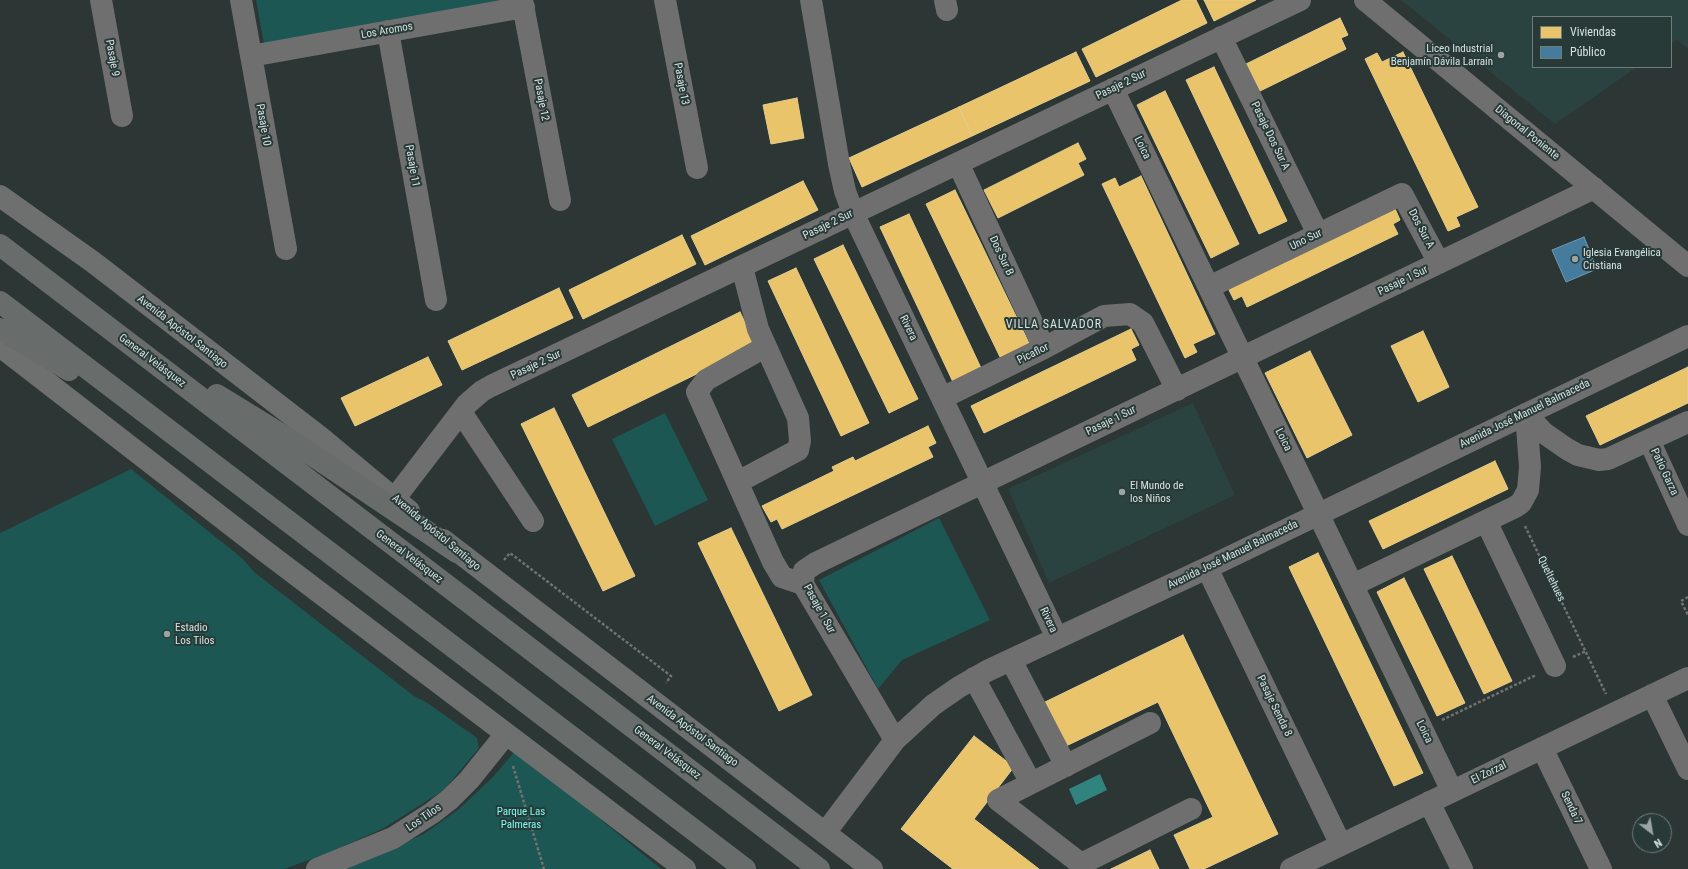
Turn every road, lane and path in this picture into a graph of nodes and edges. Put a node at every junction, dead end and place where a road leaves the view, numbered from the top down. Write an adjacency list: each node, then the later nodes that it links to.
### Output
1 (101, 0): 12 (street, Pasaje 9)
2 (241, 0): 10 (street, Pasaje 10)
3 (665, 0): 14 (street, Pasaje 13)
4 (811, 0): 19 (street, Rivera)
5 (1300, 0): 9 (street, Pasaje 2 Sur)
6 (1365, 0): 15 (street, Diagonal Poniente)
7 (523, 3): 8 (street, Los Aromos); 18 (street, Pasaje 12)
8 (388, 31): 10 (street, Los Aromos); 27 (street, Pasaje 11)
9 (1222, 37): 11 (street, Pasaje 2 Sur); 20 (street, Pasaje Dos Sur A)
10 (251, 56): 22 (street, Pasaje 10)
11 (1113, 89): 13 (street, Pasaje 2 Sur); 26 (street, Loica)
12 (122, 116)
13 (958, 163): 19 (street, Pasaje 2 Sur); 34 (street, Dos Sur B)
14 (697, 168)
15 (1594, 188): 23 (street, Pasaje 1 Sur); 24 (street, Diagonal Poniente)
16 (1402, 194): 20 (street, Uno Sur); 23 (street, Dos Sur A)
17 (0, 196): 45 (main road, Avenida Apóstol Santiago)
18 (560, 200)
19 (853, 213): 25 (street, Pasaje 2 Sur); 37 (street, Rivera)
20 (1318, 234): 26 (street, Uno Sur)
21 (0, 245): 30 (highway, General Velásquez)
22 (286, 249)
23 (1439, 263): 35 (street, Pasaje 1 Sur)
24 (1688, 266)
25 (742, 267): 33 (street); 38 (street, Pasaje 2 Sur)
26 (1209, 287): 35 (street, Loica)
27 (436, 300)
28 (0, 302): 40 (highway)
29 (0, 329): 40 (highway)
30 (117, 334): 51 (highway); 86 (highway, General Velásquez)
31 (1688, 336): 39 (street, Avenida José Manuel Balmaceda)
32 (0, 346): 67 (main road)
33 (765, 347): 43 (street); 43 (street)
34 (1044, 348): 36 (street, Picaflor); 37 (street, Picaflor)
35 (1243, 358): 36 (street, Pasaje 1 Sur); 47 (street, Loica)
36 (1177, 390): 44 (street, Pasaje 1 Sur)
37 (942, 398): 44 (street, Rivera)
38 (461, 412): 45 (street, Pasaje 2 Sur); 48 (street)
39 (1526, 414): 42 (street, Patio Garza); 46 (street); 47 (street, Avenida José Manuel Balmaceda)
40 (154, 420): 72 (highway)
41 (1688, 422): 42 (street, Patio Garza)
42 (1649, 440): 50 (street, Patio Garza)
43 (738, 482): 53 (street)
44 (982, 484): 53 (street, Pasaje 1 Sur); 57 (street, Rivera)
45 (395, 498): 51 (main road, Avenida Apóstol Santiago)
46 (1516, 507): 49 (street); 58 (path, Queltehues)
47 (1318, 514): 52 (street, Avenida José Manuel Balmaceda); 54 (street, Loica)
48 (533, 521)
49 (1486, 521): 54 (street); 60 (street)
50 (1688, 525)
51 (457, 552): 78 (main road, Avenida Apóstol Santiago)
52 (1207, 568): 57 (street, Avenida José Manuel Balmaceda); 79 (street, Pasaje Senda 8)
53 (804, 584): 68 (street, Pasaje 1 Sur)
54 (1353, 585): 66 (street, Loica)
55 (1688, 597): 56 (path)
56 (1688, 615)
57 (1057, 638): 59 (street, Avenida José Manuel Balmaceda)
58 (1586, 651): 60 (path); 64 (path, Queltehues)
59 (1011, 660): 61 (street, Avenida José Manuel Balmaceda); 71 (street)
60 (1555, 666): 66 (path)
61 (974, 678): 68 (street, Avenida José Manuel Balmaceda); 74 (street)
62 (1688, 678): 63 (street, El Zorzal)
63 (1652, 695): 64 (street, El Zorzal); 73 (street)
64 (1615, 712): 69 (street, El Zorzal)
65 (1150, 723): 71 (street)
66 (1423, 729): 75 (street, Loica)
67 (506, 734): 81 (street, Los Tilos); 83 (main road)
68 (895, 740): 78 (street, Avenida José Manuel Balmaceda)
69 (1542, 748): 75 (street, El Zorzal); 90 (street, Senda 7)
70 (512, 766): 82 (path)
71 (1066, 766): 74 (street)
72 (613, 768): 84 (highway); 85 (highway)
73 (1688, 769)
74 (1031, 783): 77 (street)
75 (1452, 791): 76 (street, El Zorzal)
76 (1429, 802): 79 (street, El Zorzal); 89 (street)
77 (1191, 809)
78 (825, 833): 87 (main road, Avenida Apóstol Santiago)
79 (1341, 844): 80 (street, El Zorzal)
80 (1325, 862): 88 (street, El Zorzal)
81 (318, 869)
82 (544, 869)
83 (685, 869)
84 (725, 869)
85 (745, 869)
86 (819, 869)
87 (872, 869)
88 (1291, 869)
89 (1462, 869)
90 (1601, 869)

